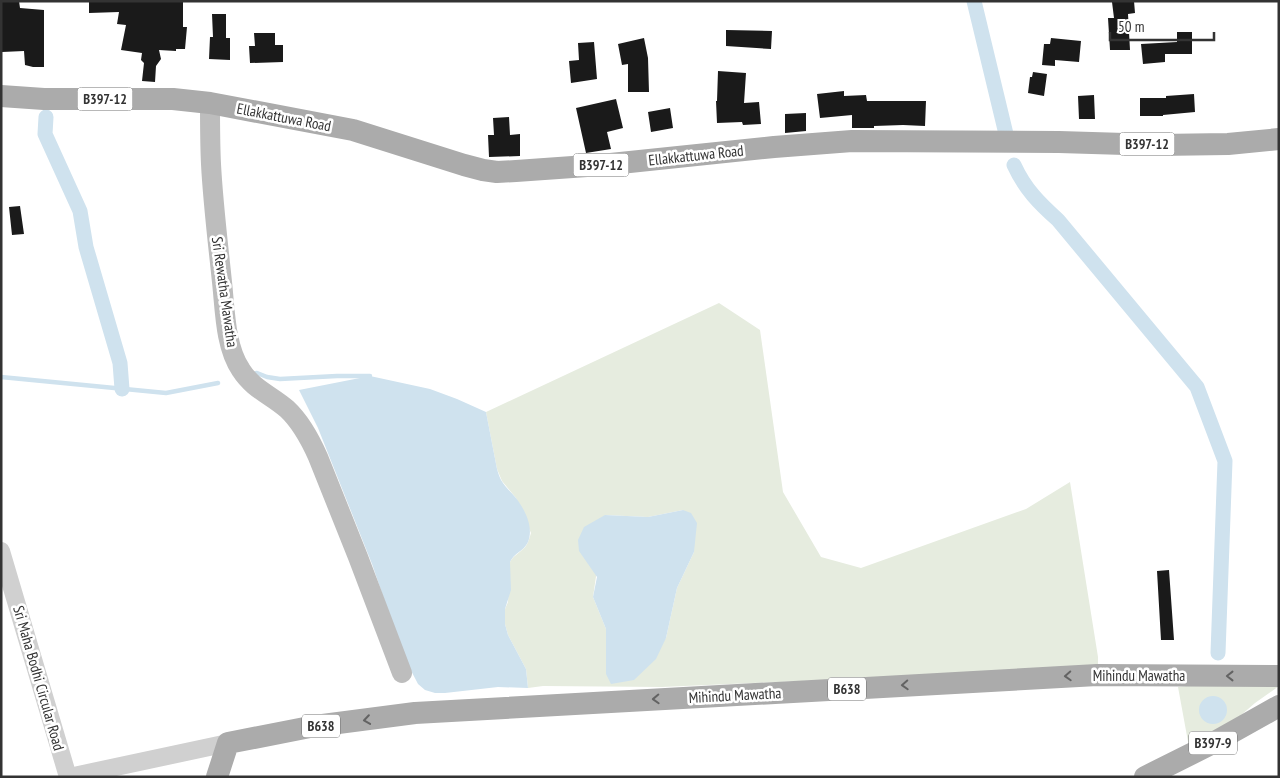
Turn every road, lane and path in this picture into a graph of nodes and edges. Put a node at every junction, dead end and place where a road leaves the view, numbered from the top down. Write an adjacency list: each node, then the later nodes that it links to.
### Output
1 (1, 96): 2 (main road, Ellakkattuwa Road / B397-12)
2 (210, 103): 3 (main road, Ellakkattuwa Road / B397-12); 5 (main road, Sri Rewatha Mawatha)
3 (1279, 139)
4 (1, 551): 9 (street, Sri Maha Bodhi Circular Road)
5 (402, 672)
6 (1279, 676): 8 (main road, Mihindu Mawatha / B638, one-way to 8)
7 (1279, 706): 11 (main road, B397-9)
8 (228, 743): 9 (street, B638); 10 (main road)
9 (68, 777)
10 (217, 777)
11 (1145, 777)

